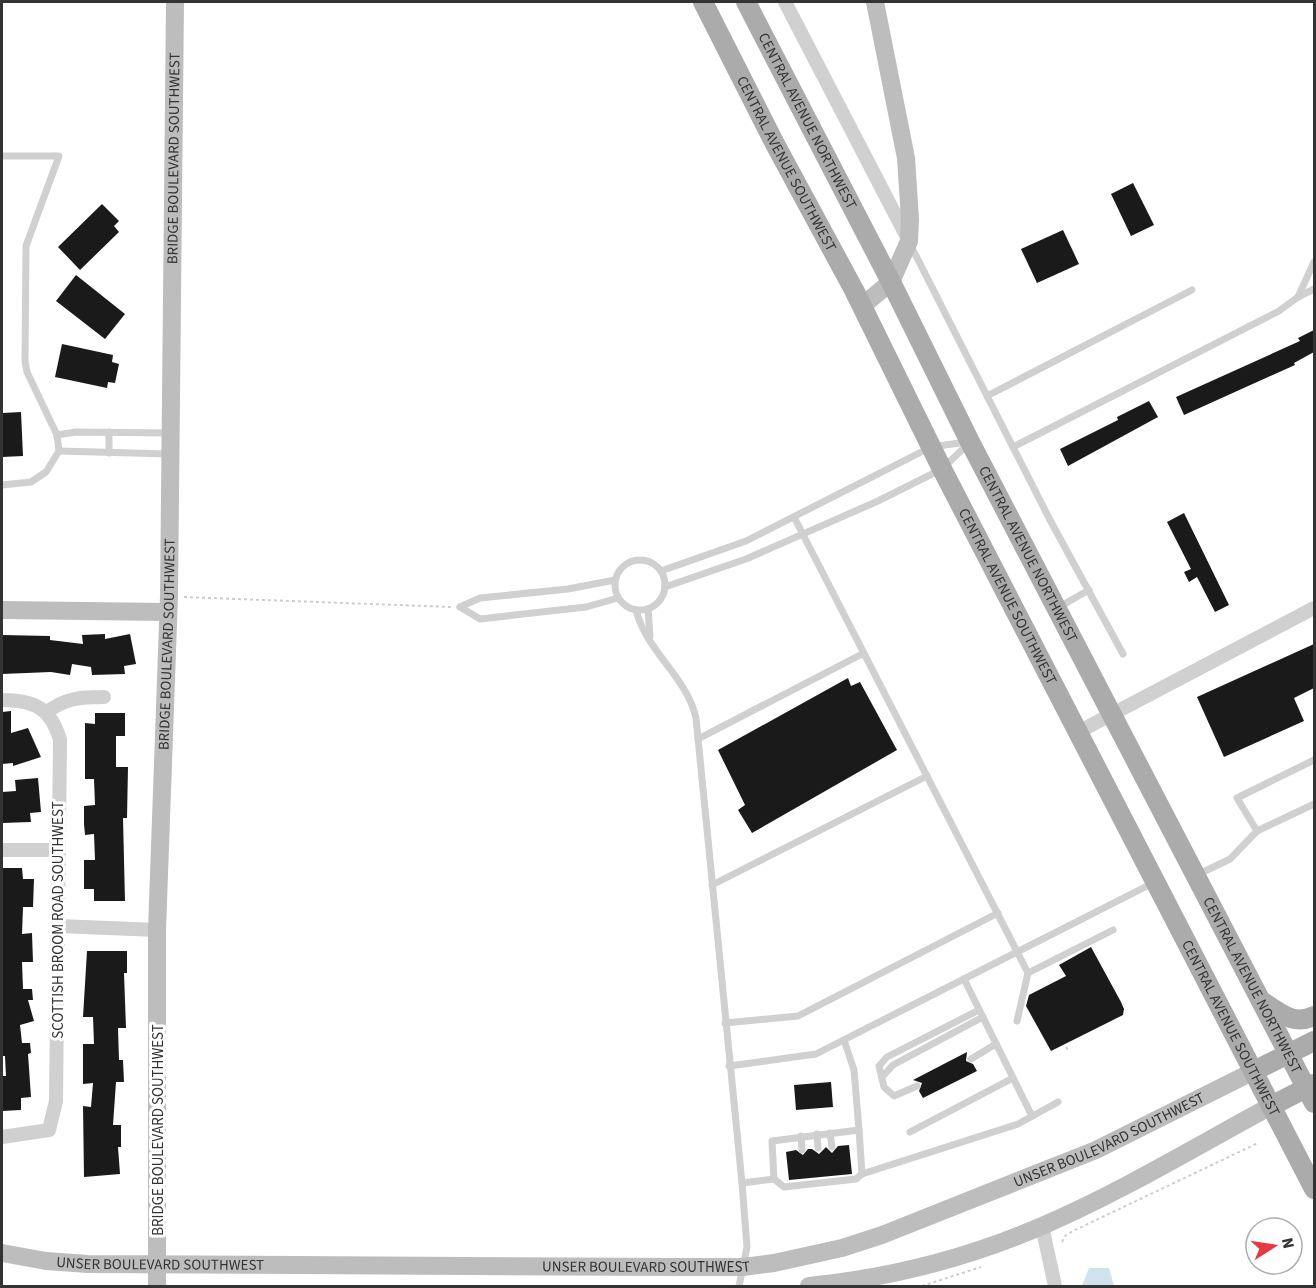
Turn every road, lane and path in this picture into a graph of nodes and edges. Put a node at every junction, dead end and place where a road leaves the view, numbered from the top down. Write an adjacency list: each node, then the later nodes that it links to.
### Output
1 (175, 2): 16 (main road, BRIDGE BOULEVARD SOUTHWEST)
2 (703, 2): 13 (main road, CENTRAL AVENUE SOUTHWEST)
3 (746, 2): 9 (main road, CENTRAL AVENUE NORTHWEST)
4 (785, 2): 7 (street)
5 (875, 2): 7 (main road)
6 (2, 156): 17 (lane)
7 (909, 241): 9 (main road); 14 (lane)
8 (1314, 262): 12 (lane)
9 (891, 282): 13 (main road); 18 (main road, CENTRAL AVENUE NORTHWEST)
10 (1314, 289): 12 (lane)
11 (1192, 290): 14 (lane)
12 (1298, 297): 20 (lane)
13 (862, 306): 19 (main road, CENTRAL AVENUE SOUTHWEST)
14 (987, 396): 20 (lane)
15 (109, 432): 16 (lane); 17 (lane); 22 (lane)
16 (171, 433): 23 (main road, BRIDGE BOULEVARD SOUTHWEST)
17 (57, 435): 21 (lane)
18 (970, 442): 19 (lane); 24 (lane); 35 (main road, CENTRAL AVENUE NORTHWEST)
19 (931, 447): 24 (main road, CENTRAL AVENUE SOUTHWEST); 26 (lane)
20 (1013, 447): 31 (lane)
21 (59, 452): 22 (lane); 25 (lane)
22 (109, 453): 23 (lane)
23 (171, 454): 33 (main road, BRIDGE BOULEVARD SOUTHWEST)
24 (942, 469): 27 (lane); 47 (main road, CENTRAL AVENUE SOUTHWEST)
25 (2, 485)
26 (794, 517): 27 (lane); 28 (lane)
27 (803, 534): 30 (lane); 41 (lane)
28 (661, 571): 29 (lane); 30 (lane)
29 (615, 580): 32 (lane); 34 (lane)
30 (665, 587): 37 (lane)
31 (1089, 590): 35 (lane); 42 (lane)
32 (618, 598): 34 (lane); 39 (lane)
33 (168, 604): 34 (path); 38 (main road); 60 (main road, BRIDGE BOULEVARD SOUTHWEST)
34 (460, 607)
35 (1057, 608): 46 (main road, CENTRAL AVENUE NORTHWEST)
36 (1314, 608): 46 (street)
37 (648, 609): 39 (lane); 40 (lane)
38 (2, 610)
39 (636, 610): 40 (lane)
40 (650, 642): 48 (lane)
41 (864, 652): 48 (lane); 50 (lane)
42 (1123, 654)
43 (104, 697): 45 (street)
44 (2, 700): 45 (street)
45 (47, 712): 54 (street, SCOTTISH BROOM ROAD SOUTHWEST)
46 (1113, 716): 47 (street); 55 (main road, CENTRAL AVENUE NORTHWEST)
47 (1080, 731): 56 (main road, CENTRAL AVENUE SOUTHWEST)
48 (698, 739): 57 (lane)
49 (1314, 760): 52 (lane)
50 (927, 776): 57 (lane); 58 (lane)
51 (1314, 804): 52 (lane)
52 (1257, 831): 55 (lane)
53 (2, 850): 54 (street)
54 (58, 850): 59 (street, SCOTTISH BROOM ROAD SOUTHWEST)
55 (1197, 875): 65 (main road, CENTRAL AVENUE NORTHWEST)
56 (1156, 881): 62 (lane); 76 (main road, CENTRAL AVENUE SOUTHWEST)
57 (712, 885): 69 (lane)
58 (998, 913): 62 (lane); 69 (lane)
59 (59, 926): 60 (street); 88 (street, SCOTTISH BROOM ROAD SOUTHWEST)
60 (157, 930): 101 (main road, BRIDGE BOULEVARD SOUTHWEST)
61 (1113, 930): 63 (lane)
62 (1018, 951): 63 (lane); 64 (lane)
63 (1028, 974): 68 (lane)
64 (964, 979): 66 (lane); 70 (lane)
65 (1260, 1001): 67 (main road); 73 (main road, CENTRAL AVENUE NORTHWEST)
66 (981, 1013): 72 (lane); 78 (lane)
67 (1314, 1016)
68 (1017, 1021)
69 (725, 1023): 75 (lane)
70 (844, 1040): 75 (lane); 83 (lane)
71 (1314, 1041): 73 (main road)
72 (996, 1044): 74 (lane); 77 (lane)
73 (1288, 1055): 76 (main road); 79 (main road, CENTRAL AVENUE NORTHWEST)
74 (971, 1059)
75 (729, 1066): 95 (lane)
76 (1254, 1071): 81 (main road, CENTRAL AVENUE SOUTHWEST); 102 (main road, UNSER BOULEVARD SOUTHWEST)
77 (1013, 1078): 82 (lane); 84 (lane)
78 (917, 1086)
79 (1312, 1092): 81 (main road)
80 (1058, 1102): 82 (lane)
81 (1271, 1106): 96 (main road, CENTRAL AVENUE SOUTHWEST); 97 (main road)
82 (1032, 1116): 93 (lane)
83 (859, 1130): 85 (lane); 93 (lane)
84 (910, 1132)
85 (830, 1133): 86 (lane); 90 (lane)
86 (817, 1134): 87 (lane); 91 (lane)
87 (801, 1136): 92 (lane); 94 (lane)
88 (2, 1137)
89 (1258, 1143): 98 (path)
90 (832, 1147)
91 (818, 1148)
92 (802, 1150)
93 (862, 1174): 94 (lane)
94 (774, 1179): 95 (lane)
95 (742, 1183): 102 (lane)
96 (1314, 1189)
97 (1042, 1226): 105 (main road); 107 (street)
98 (1062, 1242)
99 (2, 1253): 101 (main road, UNSER BOULEVARD SOUTHWEST)
100 (991, 1263): 106 (path)
101 (158, 1264): 102 (main road, UNSER BOULEVARD SOUTHWEST); 103 (main road, BRIDGE BOULEVARD SOUTHWEST)
102 (743, 1266): 104 (lane)
103 (158, 1287)
104 (739, 1287)
105 (809, 1287)
106 (922, 1287)
107 (1055, 1287)

